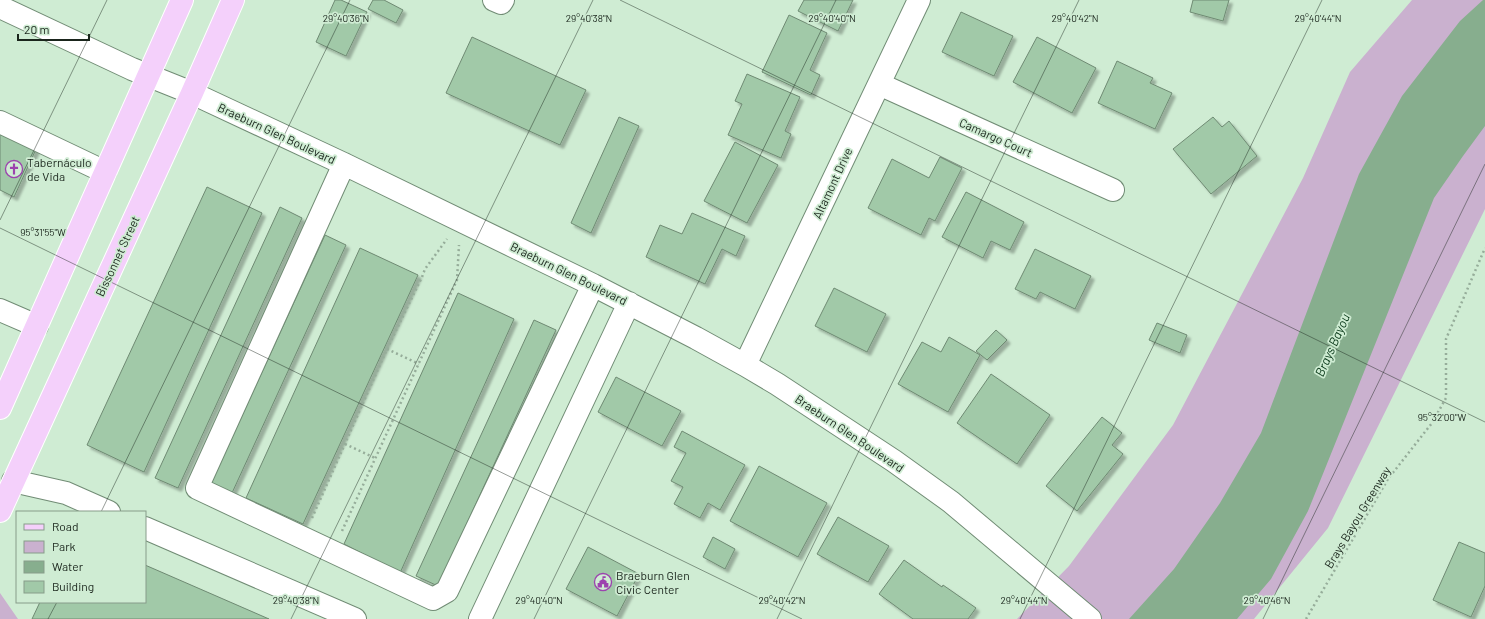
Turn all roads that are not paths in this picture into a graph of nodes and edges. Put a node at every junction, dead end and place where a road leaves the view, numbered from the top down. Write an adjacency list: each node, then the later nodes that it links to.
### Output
1 (182, 0): 7 (main road)
2 (233, 0): 9 (main road, Bissonnet Street)
3 (494, 0): 4 (street)
4 (503, 0)
5 (919, 0): 8 (street, Altamont Drive)
6 (0, 7): 7 (street, Braeburn Glen Boulevard)
7 (148, 76): 9 (street, Braeburn Glen Boulevard); 12 (main road)
8 (879, 84): 13 (street, Camargo Court); 18 (street, Altamont Drive)
9 (192, 93): 11 (street, Braeburn Glen Boulevard); 20 (main road, Bissonnet Street)
10 (0, 122): 12 (street)
11 (344, 164): 14 (street, Braeburn Glen Boulevard); 14 (street)
12 (105, 172): 17 (main road)
13 (1113, 190)
14 (593, 285): 15 (street, Braeburn Glen Boulevard)
15 (629, 303): 18 (street, Braeburn Glen Boulevard); 26 (street)
16 (0, 310): 17 (street)
17 (37, 326): 19 (main road)
18 (745, 365): 24 (street, Braeburn Glen Boulevard)
19 (0, 408)
20 (7, 479): 21 (main road, Bissonnet Street); 22 (street)
21 (0, 511)
22 (107, 511)
23 (146, 528): 25 (street)
24 (1085, 614)
25 (355, 619)
26 (480, 619)

